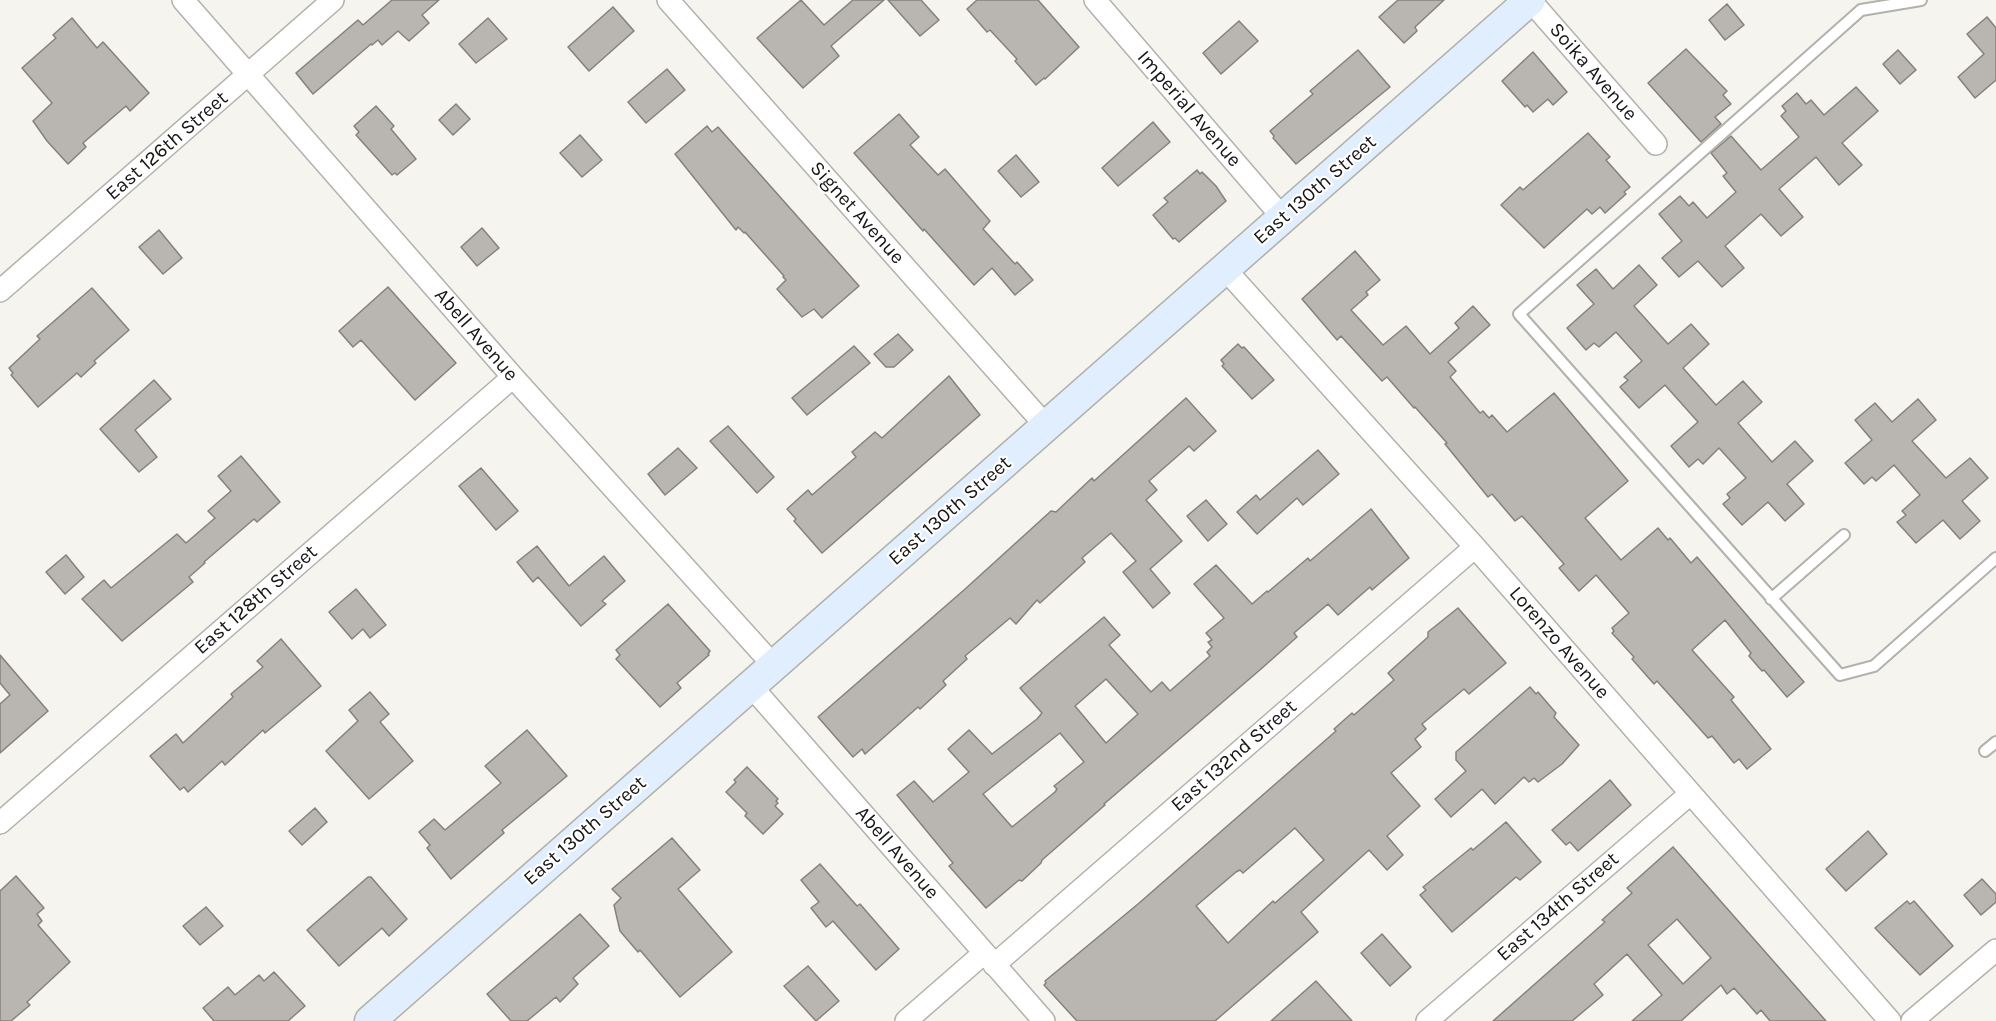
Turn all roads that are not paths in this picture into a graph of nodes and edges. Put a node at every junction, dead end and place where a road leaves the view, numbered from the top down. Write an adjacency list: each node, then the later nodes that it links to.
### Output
1 (183, 0): 7 (street, Abell Avenue)
2 (333, 0): 7 (street, East 126th Street)
3 (668, 0): 13 (street, Signet Avenue)
4 (1095, 0): 9 (street, Imperial Avenue)
5 (1530, 0): 8 (street, Soika Avenue); 9 (street, East 130th Street)
6 (1921, 0): 17 (lane)
7 (250, 74): 11 (street, East 126th Street); 12 (street, Abell Avenue)
8 (1656, 144)
9 (1283, 218): 10 (street, East 130th Street)
10 (1225, 269): 13 (street, East 130th Street); 15 (street, Lorenzo Avenue)
11 (0, 291)
12 (513, 377): 18 (street, Abell Avenue); 23 (street, East 128th Street)
13 (1046, 426): 18 (street, East 130th Street)
14 (1844, 536): 17 (lane)
15 (1475, 547): 22 (street, Lorenzo Avenue); 25 (street, East 132nd Street)
16 (1996, 558): 17 (lane)
17 (1771, 599)
18 (774, 666): 19 (street, East 130th Street)
19 (751, 686): 25 (street, Abell Avenue); 26 (street, East 130th Street)
20 (1996, 742): 21 (lane)
21 (1985, 751)
22 (1690, 794): 29 (street, East 134th Street); 30 (street, Lorenzo Avenue)
23 (0, 823)
24 (1996, 950): 31 (street)
25 (989, 959): 27 (street, East 132nd Street); 28 (street, Abell Avenue)
26 (370, 1021)
27 (906, 1021)
28 (1044, 1021)
29 (1427, 1021)
30 (1890, 1021)
31 (1912, 1021)

